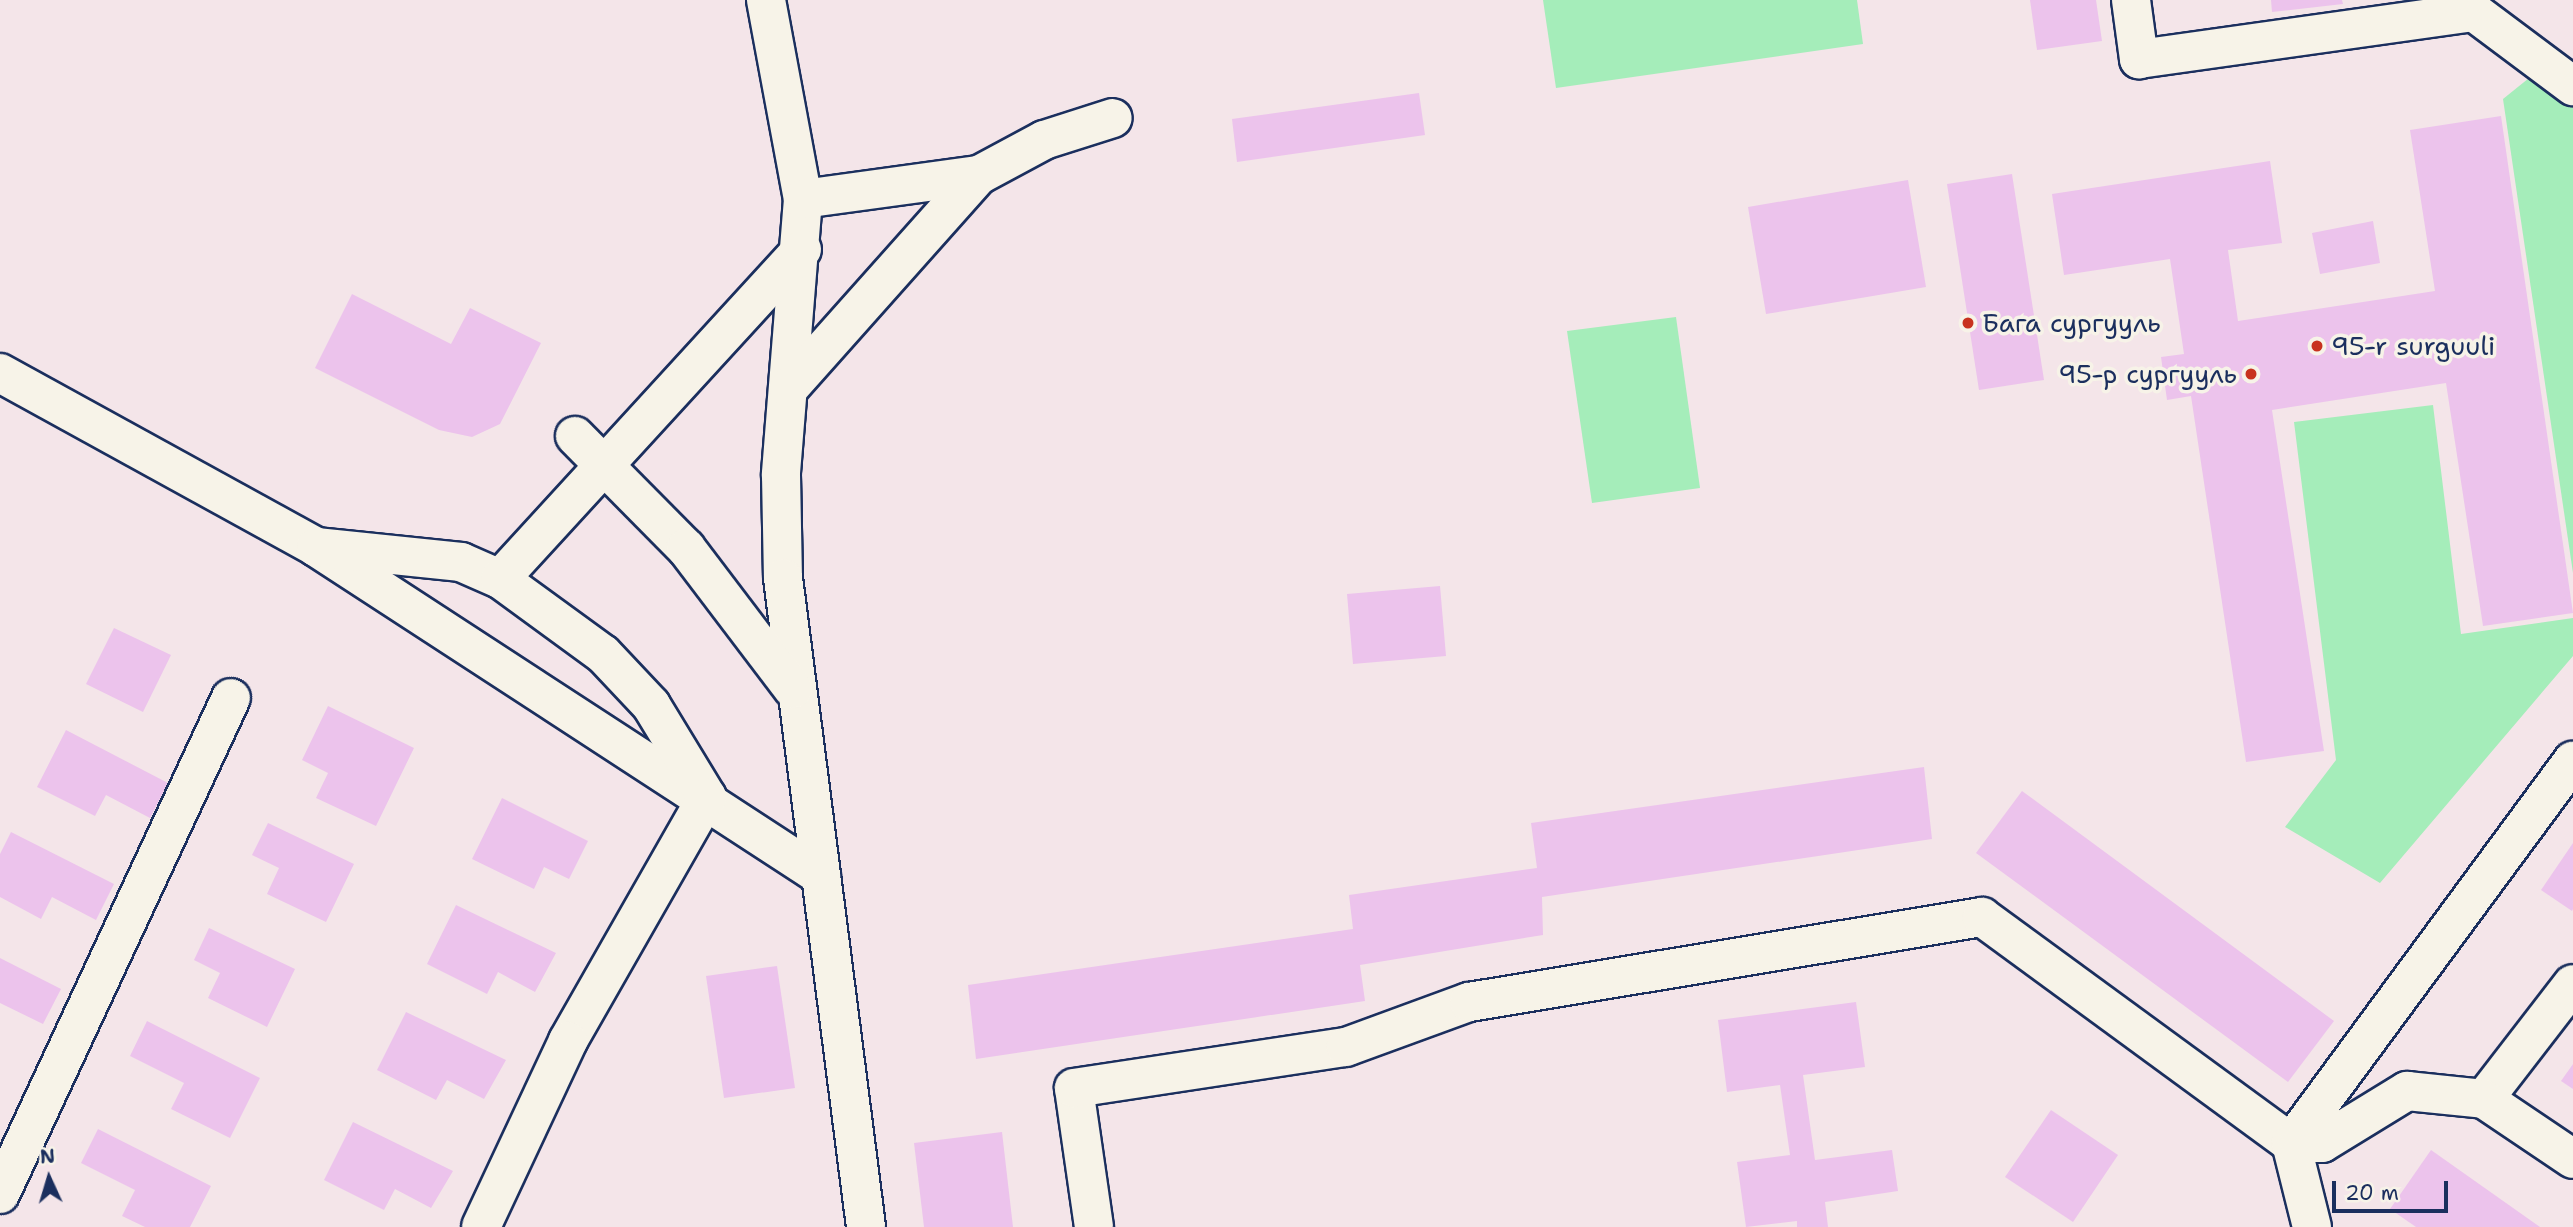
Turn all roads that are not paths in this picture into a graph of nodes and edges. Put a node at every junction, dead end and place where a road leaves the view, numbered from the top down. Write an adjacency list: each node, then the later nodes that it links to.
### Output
1 (766, 0): 6 (street)
2 (2131, 0): 3 (street)
3 (2573, 86)
4 (1113, 118): 5 (street)
5 (979, 175): 6 (street); 9 (street)
6 (803, 199): 7 (street)
7 (802, 249): 9 (street); 11 (street)
8 (0, 373): 12 (street)
9 (789, 388): 14 (street)
10 (575, 436): 11 (street)
11 (603, 464): 13 (street); 14 (street)
12 (316, 547): 13 (street); 17 (street)
13 (500, 579): 17 (street)
14 (793, 689): 18 (street)
15 (231, 698): 23 (street)
16 (2573, 761): 21 (street)
17 (707, 797): 18 (street); 24 (street)
18 (821, 876): 25 (street)
19 (2573, 984): 20 (street)
20 (2484, 1098): 21 (street); 22 (street)
21 (2291, 1143): 26 (street); 27 (street)
22 (2573, 1159)
23 (0, 1194)
24 (481, 1227)
25 (866, 1227)
26 (1094, 1227)
27 (2312, 1227)

